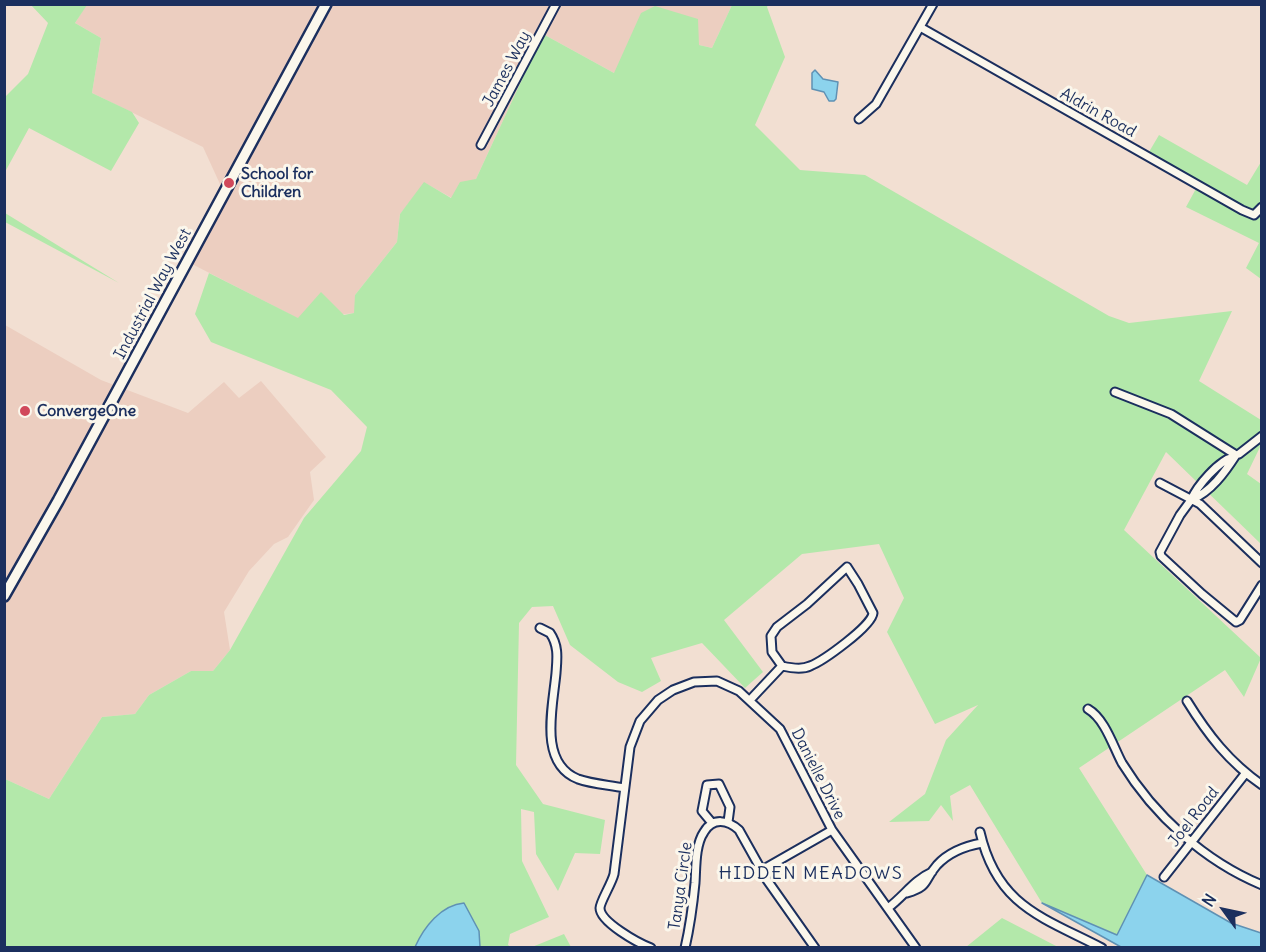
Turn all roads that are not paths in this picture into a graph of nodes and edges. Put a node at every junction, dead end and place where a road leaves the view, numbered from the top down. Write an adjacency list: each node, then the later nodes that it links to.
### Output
1 (326, 4): 15 (street, Industrial Way West)
2 (556, 4): 6 (street, James Way)
3 (933, 4): 4 (street)
4 (920, 27): 5 (street); 7 (street, Aldrin Road)
5 (859, 119)
6 (481, 145)
7 (1262, 207)
8 (1115, 392): 10 (street)
9 (1262, 436): 10 (street)
10 (1234, 455): 12 (street)
11 (1160, 483): 12 (street)
12 (1191, 500): 13 (street); 14 (street)
13 (1262, 563)
14 (1262, 585)
15 (4, 596)
16 (540, 628): 23 (street)
17 (782, 666): 17 (street); 18 (street)
18 (750, 700): 23 (street, Danielle Drive); 26 (street, Danielle Drive)
19 (1187, 701): 21 (street)
20 (1088, 709): 28 (street)
21 (1245, 774): 22 (street); 28 (street, Joel Road)
22 (1261, 784)
23 (624, 788): 34 (street, Danielle Drive)
24 (728, 822): 25 (street); 25 (street); 30 (street)
25 (712, 824): 35 (street, Tanya Circle)
26 (832, 830): 30 (street); 33 (street, Danielle Drive)
27 (980, 832): 29 (street)
28 (1192, 842): 31 (street, Joel Road); 32 (street)
29 (982, 843): 33 (street); 38 (street)
30 (762, 870): 36 (street)
31 (1164, 877)
32 (1262, 885)
33 (888, 908): 37 (street, Danielle Drive)
34 (651, 948)
35 (685, 948)
36 (815, 948)
37 (916, 948)
38 (1102, 948)

